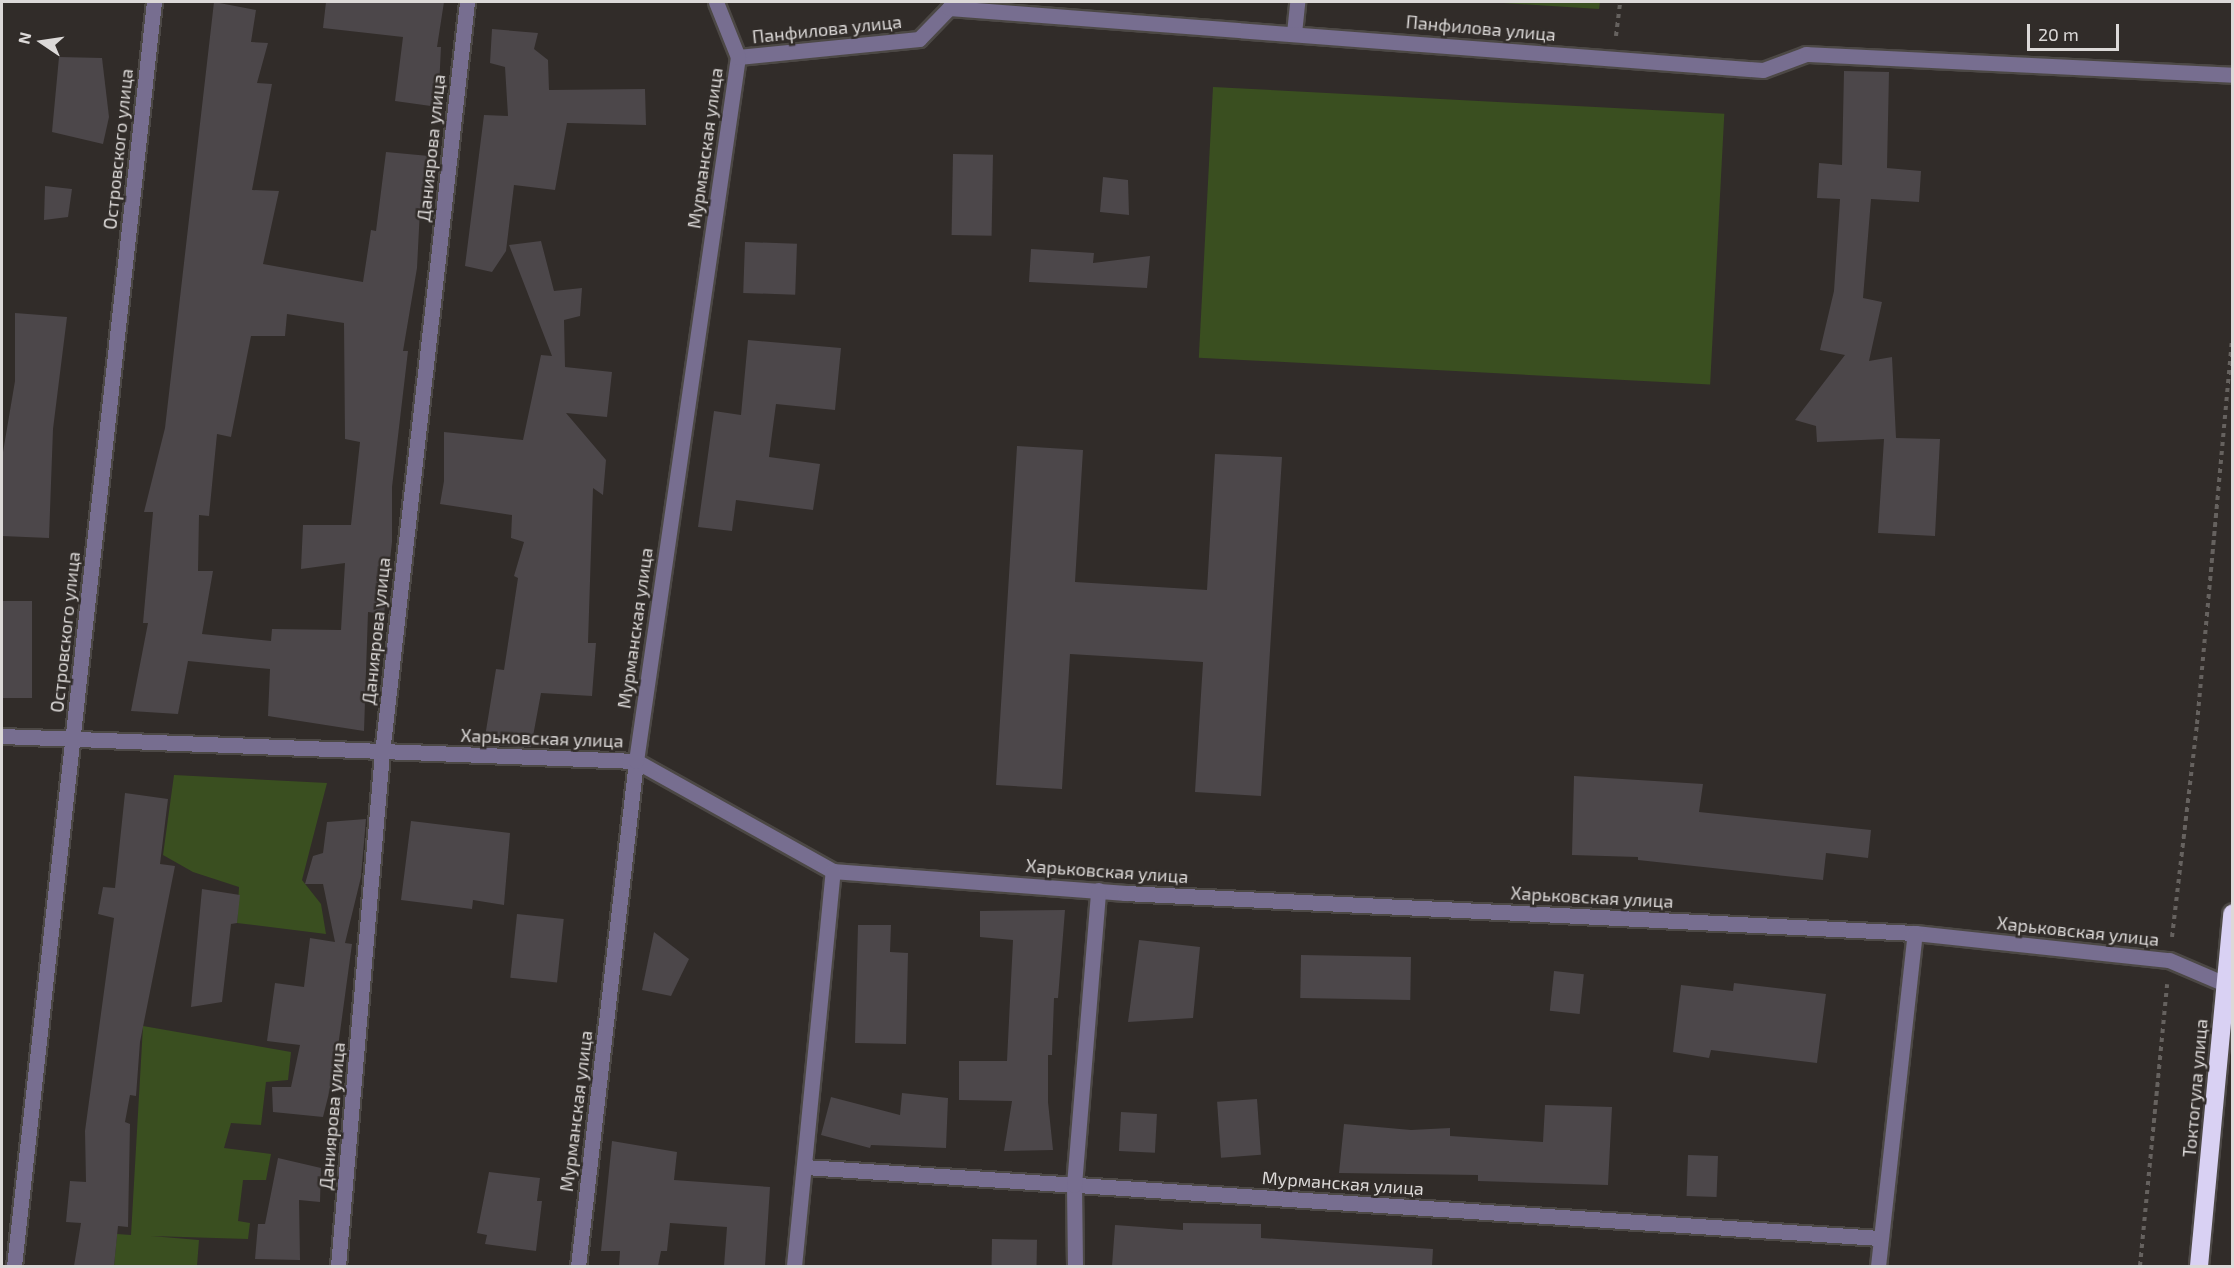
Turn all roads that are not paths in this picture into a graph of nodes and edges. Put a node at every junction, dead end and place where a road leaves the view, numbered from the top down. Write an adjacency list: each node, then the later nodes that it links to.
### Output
1 (154, 2): 10 (street, Островского улица)
2 (467, 2): 11 (street, Даниярова улица)
3 (716, 2): 7 (street, Мурманская улица)
4 (1297, 2): 6 (street)
5 (949, 5): 6 (street, Панфилова улица); 7 (street, Панфилова улица)
6 (1294, 33): 8 (street, Панфилова улица)
7 (738, 57): 12 (street, Мурманская улица)
8 (2232, 75)
9 (2, 736): 10 (street, Харьковская улица)
10 (73, 739): 11 (street, Харьковская улица); 21 (street, Островского улица)
11 (382, 753): 12 (street, Харьковская улица); 22 (street, Даниярова улица)
12 (636, 760): 13 (street, Харьковская улица); 23 (street, Мурманская улица)
13 (833, 871): 14 (street, Харьковская улица); 18 (street)
14 (1098, 891): 16 (street, Харьковская улица); 19 (street)
15 (2232, 914): 17 (highway, Токтогула улица)
16 (1915, 933): 17 (street, Харьковская улица); 20 (street)
17 (2229, 985): 27 (highway, Токтогула улица)
18 (805, 1167): 19 (street, Мурманская улица); 24 (street)
19 (1074, 1185): 20 (street, Мурманская улица); 25 (street)
20 (1879, 1238): 26 (street)
21 (14, 1266)
22 (338, 1266)
23 (578, 1266)
24 (794, 1266)
25 (1075, 1266)
26 (1878, 1266)
27 (2199, 1266)

